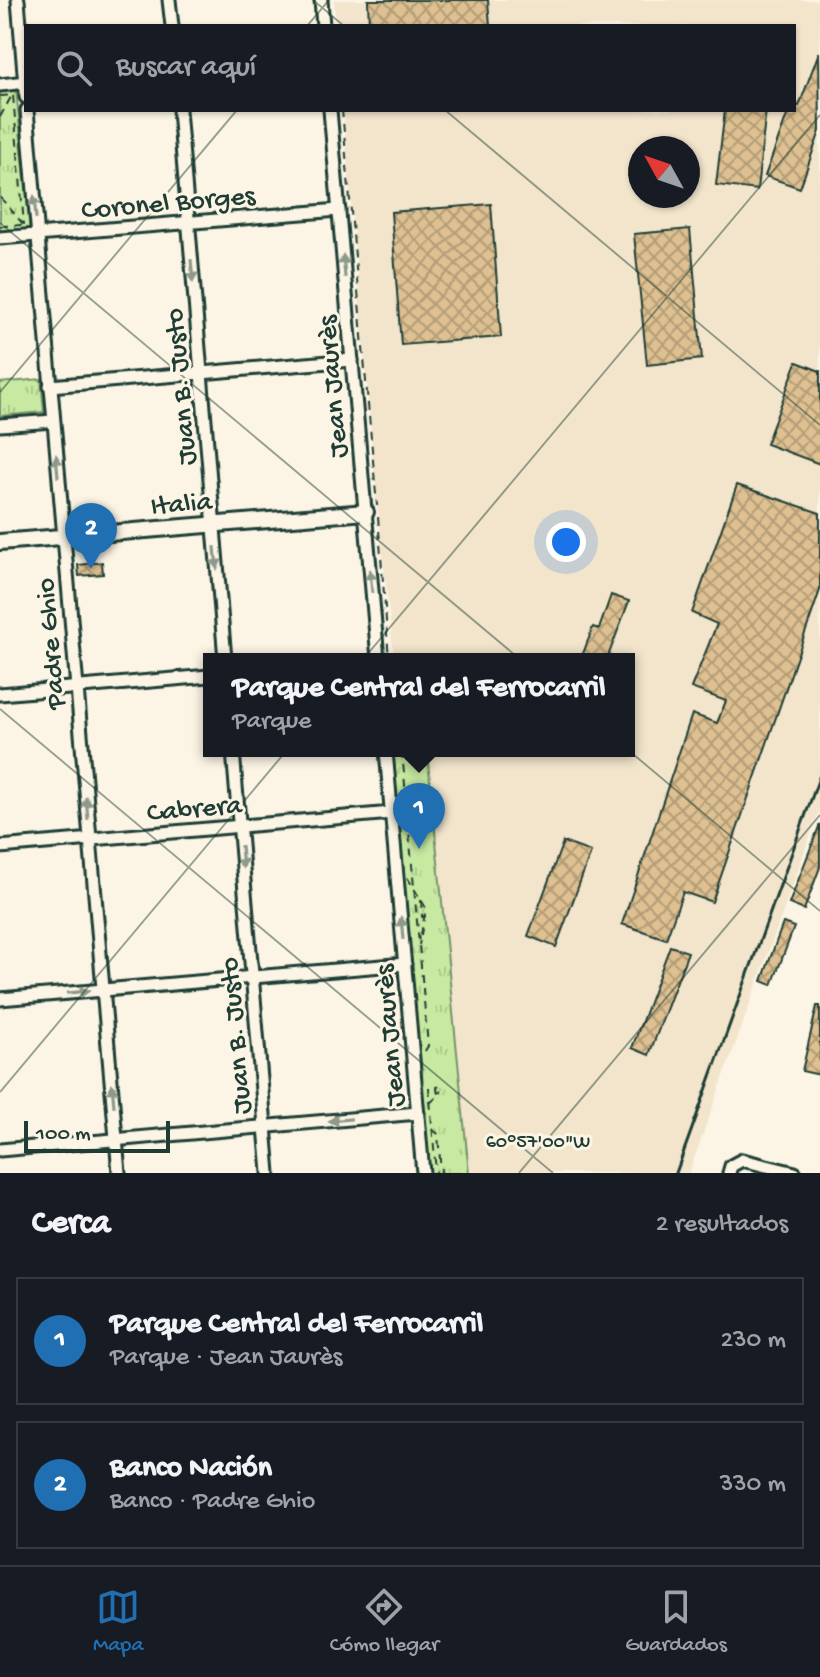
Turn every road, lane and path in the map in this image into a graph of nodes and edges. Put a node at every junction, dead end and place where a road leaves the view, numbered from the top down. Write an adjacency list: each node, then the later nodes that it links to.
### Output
1 (18, 0): 7 (street)
2 (169, 0): 4 (street)
3 (321, 0): 5 (street)
4 (172, 24)
5 (323, 24)
6 (0, 85): 7 (street)
7 (23, 88): 8 (path)
8 (13, 95): 9 (path); 14 (path); 18 (path)
9 (0, 96)
10 (27, 112): 20 (street, Padre Ghio, one-way to 10)
11 (179, 112): 17 (street, Juan B. Justo)
12 (330, 112): 16 (street, Jean Jaurès)
13 (342, 112): 33 (path)
14 (0, 117)
15 (0, 197): 18 (path)
16 (339, 210): 17 (street, Coronel Borges); 22 (street, Jean Jaurès, one-way to 16)
17 (188, 223): 20 (street, Coronel Borges); 23 (street, Juan B. Justo, one-way to 23)
18 (24, 225): 19 (path)
19 (0, 226)
20 (38, 235): 21 (street, Coronel Borges); 24 (street, Padre Ghio)
21 (0, 238)
22 (352, 360): 23 (street); 27 (street, Jean Jaurès)
23 (201, 373): 24 (street); 28 (street, Juan B. Justo)
24 (50, 386): 25 (street, Padre Ghio)
25 (53, 421): 26 (street); 29 (street, Padre Ghio, one-way to 25)
26 (0, 425)
27 (366, 512): 28 (street, Italia); 32 (street, Jean Jaurès, one-way to 27)
28 (213, 524): 29 (street, Italia); 31 (street, Juan B. Justo, one-way to 31)
29 (63, 537): 30 (street, Italia); 35 (street, Padre Ghio)
30 (0, 542)
31 (224, 653)
32 (378, 653)
33 (388, 653)
34 (203, 677): 35 (street)
35 (76, 688): 36 (street); 42 (street, Padre Ghio, one-way to 35)
36 (0, 694)
37 (233, 757): 41 (street, Juan B. Justo)
38 (387, 757): 40 (street, Jean Jaurès)
39 (402, 757): 45 (path)
40 (392, 813): 41 (street, Cabrera); 47 (street, Jean Jaurès, one-way to 40)
41 (239, 826): 42 (street, Cabrera); 48 (street, Juan B. Justo, one-way to 48)
42 (90, 839): 43 (street, Cabrera); 49 (street, Padre Ghio)
43 (0, 847)
44 (407, 877): 45 (path)
45 (413, 886): 46 (path); 46 (path)
46 (418, 948): 47 (path); 51 (path)
47 (410, 963): 48 (street); 55 (street, Jean Jaurès)
48 (252, 977): 49 (street); 57 (street, Juan B. Justo)
49 (103, 990): 50 (street, one-way to 49); 59 (street, Padre Ghio, one-way to 49)
50 (0, 999)
51 (422, 1055)
52 (429, 1087): 54 (path)
53 (437, 1093): 54 (path)
54 (430, 1103): 55 (path); 58 (path)
55 (422, 1110): 57 (street, one-way to 57); 63 (street, Jean Jaurès)
56 (428, 1126): 58 (path)
57 (265, 1127): 59 (street); 62 (street, Juan B. Justo)
58 (433, 1130): 64 (path); 65 (path)
59 (117, 1140): 60 (street); 61 (street, Padre Ghio)
60 (0, 1150)
61 (119, 1173)
62 (269, 1173)
63 (423, 1173)
64 (436, 1173)
65 (441, 1173)
66 (729, 1173): 67 (street)
67 (795, 1173)

